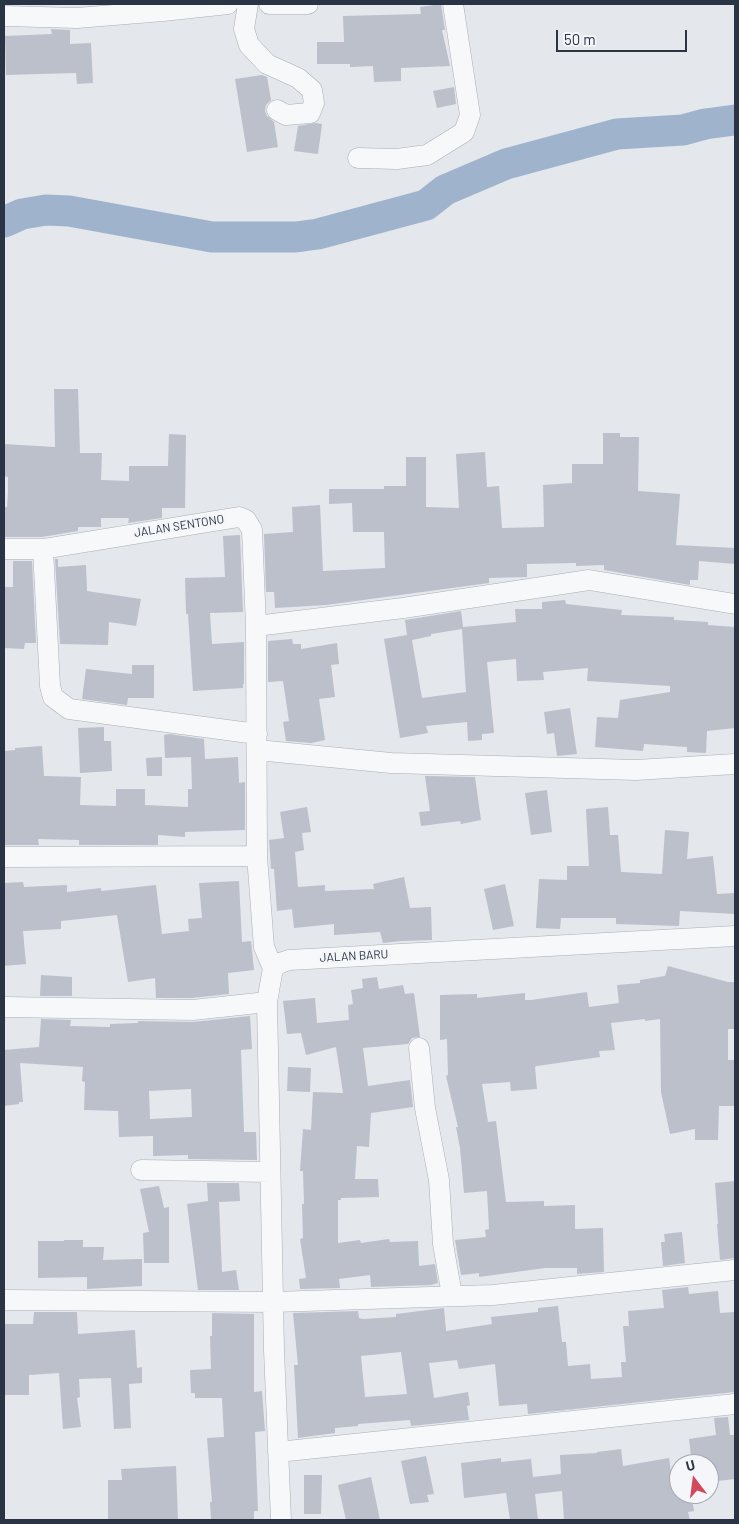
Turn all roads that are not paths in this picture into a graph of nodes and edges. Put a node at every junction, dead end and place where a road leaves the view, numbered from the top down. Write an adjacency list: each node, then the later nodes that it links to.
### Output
1 (228, 4): 6 (street)
2 (248, 4): 7 (street)
3 (269, 4): 4 (street)
4 (308, 4)
5 (453, 4): 8 (street)
6 (4, 16)
7 (278, 110)
8 (358, 158)
9 (4, 549): 10 (street, JALAN SENTONO)
10 (43, 549): 12 (street, JALAN SENTONO); 13 (street)
11 (735, 604): 12 (street)
12 (256, 626): 13 (street, JALAN SENTONO)
13 (257, 742): 14 (street); 15 (street, JALAN SENTONO)
14 (735, 764)
15 (258, 856): 16 (street); 18 (street, JALAN SENTONO)
16 (4, 857)
17 (735, 936): 18 (street, JALAN BARU)
18 (273, 968): 19 (street)
19 (267, 1002): 20 (street); 23 (street)
20 (4, 1007)
21 (419, 1048): 25 (street)
22 (141, 1170): 23 (street)
23 (270, 1172): 27 (street)
24 (735, 1270): 25 (street)
25 (452, 1296): 27 (street)
26 (4, 1300): 27 (street)
27 (272, 1302): 29 (street)
28 (735, 1404): 29 (street)
29 (278, 1452): 30 (street)
30 (281, 1520)

